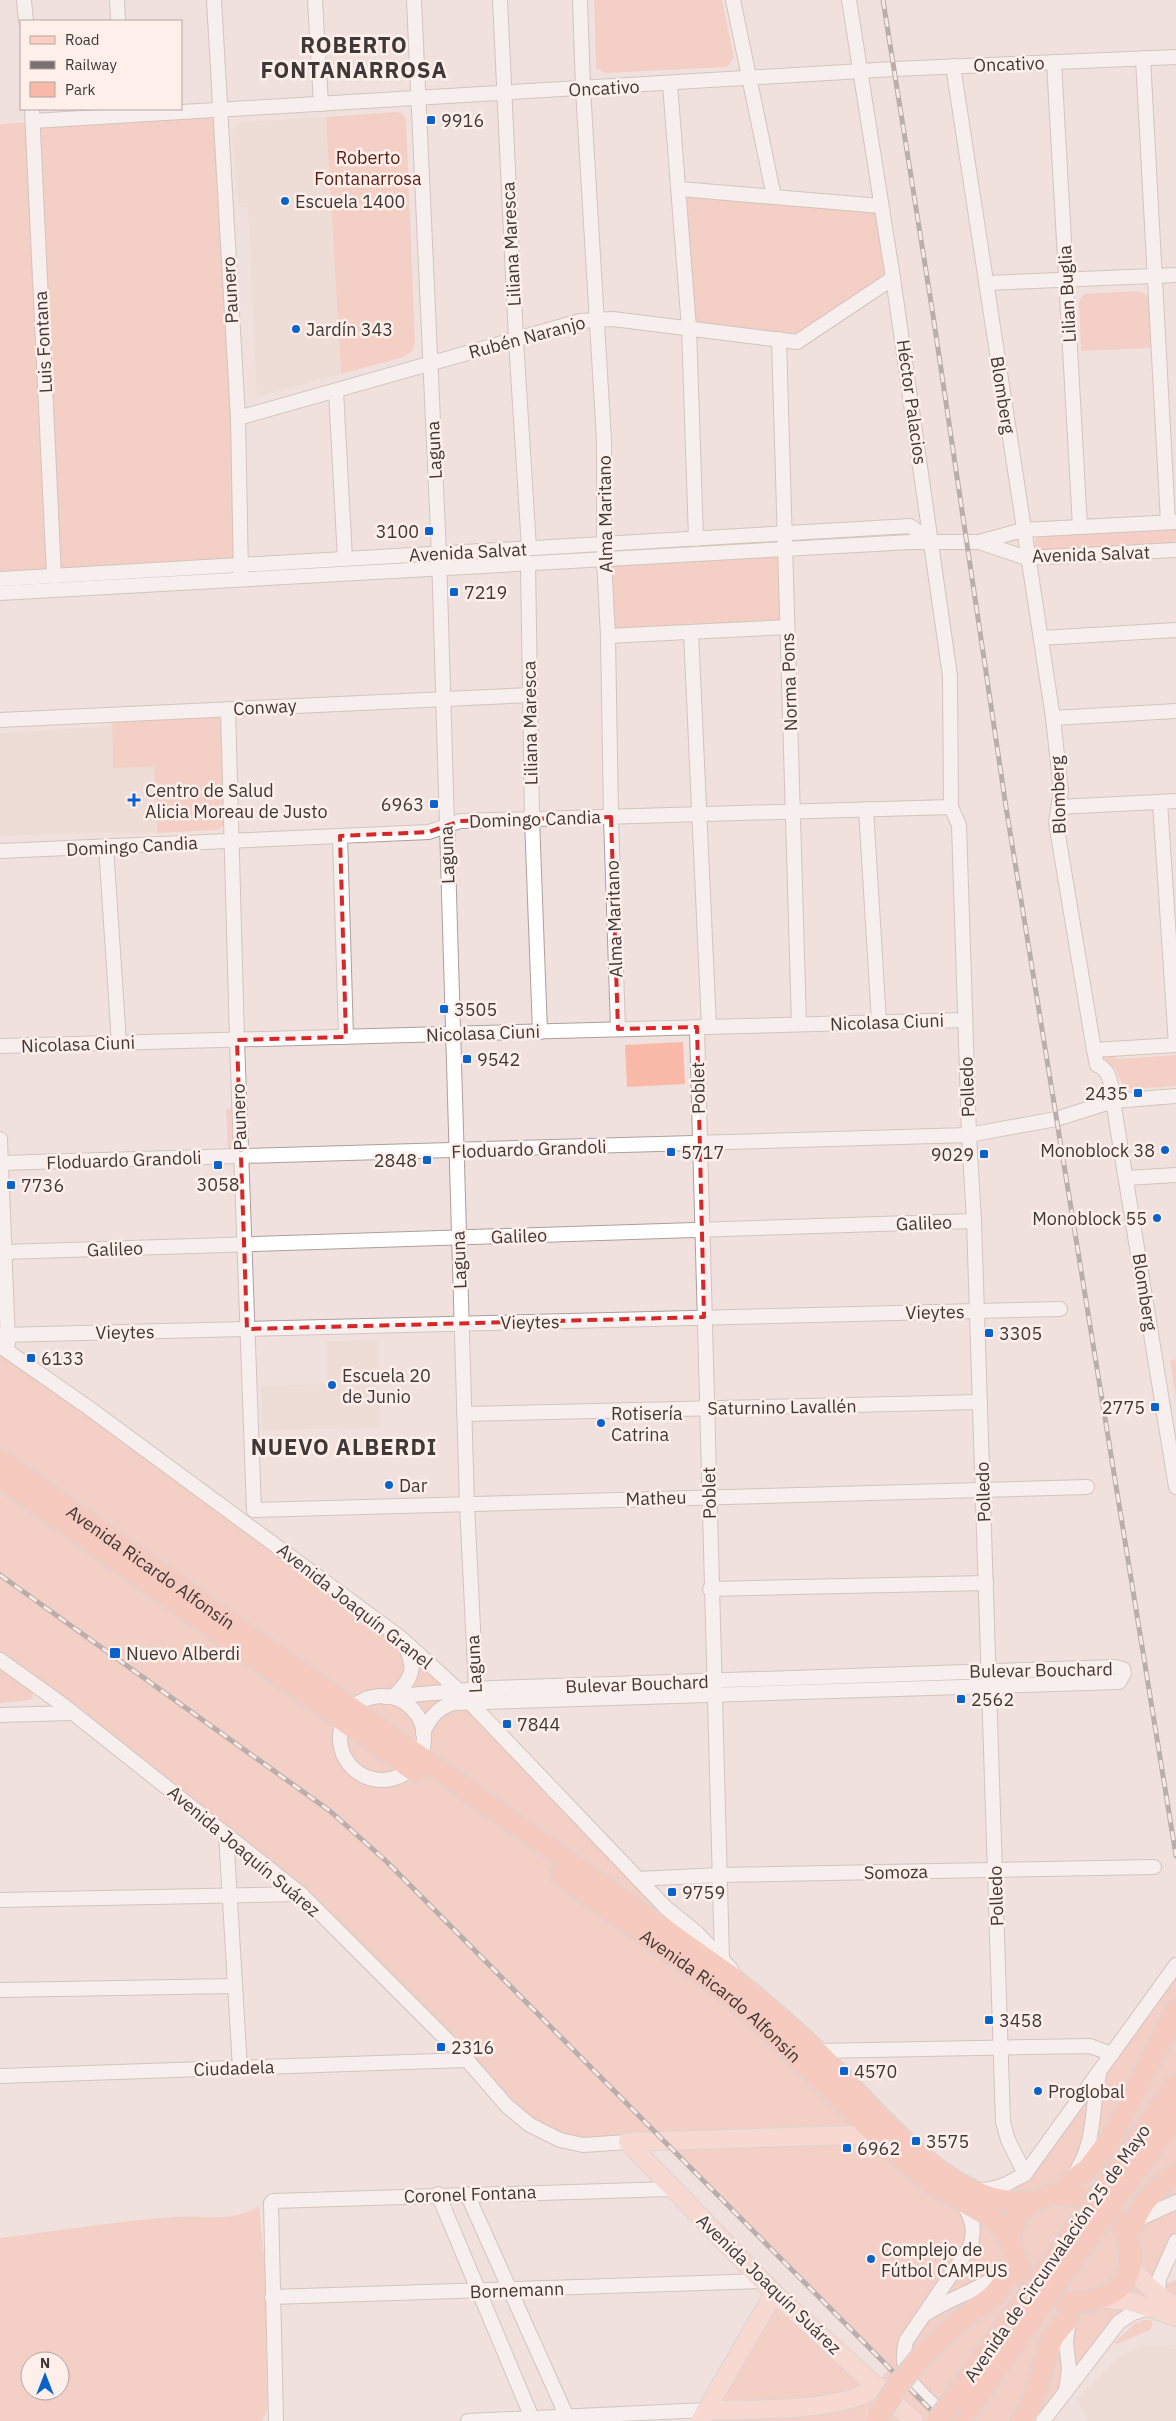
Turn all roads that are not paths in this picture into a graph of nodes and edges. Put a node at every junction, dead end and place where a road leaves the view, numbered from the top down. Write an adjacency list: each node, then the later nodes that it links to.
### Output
1 (24, 0): 10 (street)
2 (117, 0): 11 (street)
3 (214, 0): 23 (street, Paunero)
4 (315, 0): 22 (street)
5 (414, 0): 21 (street, Laguna)
6 (500, 0): 20 (street, Liliana Maresca)
7 (580, 0): 19 (street, Alma Maritano)
8 (733, 0): 17 (street)
9 (849, 0): 16 (street, Héctor Palacios)
10 (26, 20)
11 (118, 20)
12 (1176, 57): 13 (street, Oncativo)
13 (1143, 58): 14 (street, Oncativo); 30 (street)
14 (1054, 62): 15 (street, Oncativo); 32 (street, Lilian Buglia)
15 (953, 66): 16 (street, Oncativo); 33 (street, Blomberg)
16 (862, 73): 17 (street, Oncativo); 28 (street, Héctor Palacios)
17 (748, 80): 18 (street, Oncativo); 27 (street)
18 (670, 84): 19 (street, Oncativo); 26 (street)
19 (583, 89): 20 (street, Oncativo); 34 (street, Alma Maritano)
20 (503, 94): 21 (street, Oncativo); 37 (street, Liliana Maresca)
21 (419, 99): 22 (street, Oncativo); 38 (street, Laguna)
22 (321, 104): 23 (street, Oncativo)
23 (220, 110): 24 (street, Oncativo); 40 (street, Paunero)
24 (125, 112): 25 (street, Oncativo)
25 (32, 115): 59 (street, Luis Fontana)
26 (680, 188): 27 (street); 35 (street)
27 (774, 197): 28 (street)
28 (881, 206): 31 (street, Héctor Palacios)
29 (1176, 275): 30 (street)
30 (1154, 276): 32 (street); 41 (street)
31 (893, 278): 36 (street, Rubén Naranjo); 46 (street, Héctor Palacios)
32 (1066, 280): 33 (street); 42 (street, Lilian Buglia)
33 (986, 283): 43 (street, Blomberg)
34 (596, 320): 35 (street, Rubén Naranjo); 37 (street, Rubén Naranjo); 48 (street, Alma Maritano)
35 (689, 328): 36 (street, Rubén Naranjo); 45 (street)
36 (779, 339): 44 (street, Norma Pons)
37 (516, 340): 38 (street, Rubén Naranjo); 49 (street, Liliana Maresca)
38 (430, 363): 39 (street, Rubén Naranjo); 52 (street, Laguna)
39 (336, 391): 40 (street, Rubén Naranjo); 54 (street)
40 (238, 418): 57 (street, Paunero)
41 (1172, 522): 42 (street, Avenida Salvat)
42 (1080, 527): 43 (street, Avenida Salvat)
43 (1023, 530): 47 (street, Avenida Salvat); 53 (street, Blomberg)
44 (784, 534): 45 (street, Avenida Salvat); 46 (street, Avenida Salvat); 50 (street, Norma Pons)
45 (696, 539): 48 (street, Avenida Salvat)
46 (932, 541): 47 (street, Avenida Salvat); 50 (street, Avenida Salvat); 76 (street, Héctor Palacios)
47 (978, 542): 53 (street, Avenida Salvat)
48 (604, 544): 49 (street, Avenida Salvat); 55 (street, Alma Maritano)
49 (529, 548): 52 (street, Avenida Salvat)
50 (785, 549): 55 (street, Avenida Salvat); 63 (street, Norma Pons)
51 (1176, 550): 53 (street, Avenida Salvat)
52 (439, 554): 54 (street, Avenida Salvat); 58 (street, Laguna)
53 (1027, 558): 67 (street, Blomberg)
54 (345, 559): 57 (street, Avenida Salvat)
55 (604, 559): 56 (street, Avenida Salvat); 66 (street, Alma Maritano)
56 (528, 564): 58 (street, Avenida Salvat); 68 (street, Liliana Maresca)
57 (240, 565): 59 (street, Avenida Salvat); 61 (street, Paunero)
58 (439, 568): 61 (street, Avenida Salvat); 69 (street, Laguna)
59 (54, 576): 60 (street, Avenida Salvat)
60 (0, 579)
61 (241, 580): 62 (street, Avenida Salvat)
62 (0, 594)
63 (788, 627): 65 (street); 79 (street, Norma Pons)
64 (1176, 630): 67 (street)
65 (691, 632): 66 (street); 80 (street, Poblet)
66 (608, 636): 81 (street, Alma Maritano)
67 (1041, 638): 72 (street, Blomberg)
68 (530, 695): 69 (street, Conway); 82 (street, Liliana Maresca)
69 (443, 698): 70 (street, Conway); 83 (street, Laguna)
70 (228, 709): 73 (street, Conway); 85 (street, Paunero)
71 (1176, 711): 72 (street)
72 (1053, 718): 77 (street, Blomberg)
73 (0, 720)
74 (1176, 801): 75 (street)
75 (1160, 802): 77 (street); 98 (street)
76 (951, 807): 78 (street, Domingo Candia); 88 (street, Polledo)
77 (1059, 807): 100 (street, Blomberg)
78 (866, 809): 79 (street, Domingo Candia); 89 (street)
79 (793, 811): 80 (street, Domingo Candia); 90 (street, Norma Pons)
80 (700, 814): 81 (street, Domingo Candia); 91 (street, Poblet)
81 (611, 817): 82 (street, Domingo Candia); 92 (street, Alma Maritano)
82 (532, 819): 83 (street, Domingo Candia); 93 (street, Liliana Maresca)
83 (446, 826): 84 (street, Domingo Candia); 94 (street, Laguna)
84 (340, 836): 85 (street, Domingo Candia); 95 (street)
85 (231, 841): 86 (street, Domingo Candia); 96 (street, Paunero)
86 (106, 847): 87 (street, Domingo Candia); 97 (street)
87 (0, 852)
88 (965, 1020): 89 (street, Nicolasa Ciuni); 103 (street, Polledo)
89 (879, 1022): 90 (street, Nicolasa Ciuni)
90 (799, 1024): 91 (street, Nicolasa Ciuni)
91 (703, 1027): 92 (street, Nicolasa Ciuni); 105 (street, Poblet)
92 (618, 1029): 93 (street, Nicolasa Ciuni)
93 (540, 1032): 94 (street, Nicolasa Ciuni)
94 (453, 1034): 95 (street, Nicolasa Ciuni); 106 (street, Laguna)
95 (346, 1037): 96 (street, Nicolasa Ciuni)
96 (236, 1040): 97 (street, Nicolasa Ciuni); 107 (street, Paunero)
97 (119, 1043): 99 (street, Nicolasa Ciuni)
98 (1176, 1045): 100 (street)
99 (0, 1046)
100 (1094, 1050): 102 (street, Blomberg)
101 (1176, 1096): 102 (street, Floduardo Grandoli)
102 (1113, 1101): 103 (street, Floduardo Grandoli); 110 (street, Blomberg)
103 (969, 1134): 105 (street, Floduardo Grandoli); 111 (street, Polledo)
104 (0, 1140): 108 (street)
105 (700, 1143): 106 (street, Floduardo Grandoli); 112 (street, Poblet)
106 (456, 1151): 107 (street, Floduardo Grandoli); 113 (street, Laguna)
107 (241, 1157): 108 (street, Floduardo Grandoli); 114 (street, Paunero)
108 (0, 1163): 115 (street)
109 (1176, 1175): 110 (street)
110 (1127, 1178): 128 (street, Blomberg)
111 (974, 1221): 112 (street, Galileo); 117 (street, Polledo)
112 (702, 1230): 113 (street, Galileo); 118 (street, Poblet)
113 (459, 1238): 114 (street, Galileo); 119 (street, Laguna)
114 (244, 1244): 115 (street, Galileo); 120 (street, Paunero)
115 (4, 1252): 121 (street)
116 (1060, 1309): 117 (street, Vieytes)
117 (977, 1311): 118 (street, Vieytes); 122 (street, Polledo)
118 (704, 1318): 119 (street, Vieytes); 123 (street, Poblet)
119 (461, 1324): 120 (street, Vieytes); 124 (street, Laguna)
120 (247, 1329): 121 (street, Vieytes); 132 (street, Paunero)
121 (4, 1342): 133 (street, Avenida Joaquín Granel)
122 (980, 1402): 123 (street, Saturnino Lavallén); 129 (street, Polledo)
123 (707, 1408): 124 (street, Saturnino Lavallén); 130 (street, Poblet)
124 (464, 1414): 131 (street, Laguna)
125 (0, 1460): 146 (highway, Avenida Ricardo Alfonsín)
126 (0, 1478): 146 (highway, Avenida Ricardo Alfonsín)
127 (1088, 1486): 129 (street, Matheu)
128 (1176, 1487)
129 (983, 1489): 130 (street, Matheu); 134 (street, Polledo)
130 (709, 1496): 131 (street, Matheu); 135 (street, Poblet)
131 (466, 1504): 132 (street, Matheu); 142 (street, Laguna)
132 (254, 1510): 133 (street)
133 (242, 1520): 136 (street, Avenida Joaquín Granel)
134 (986, 1583): 135 (street); 138 (street, Polledo)
135 (710, 1589): 139 (street, Poblet)
136 (401, 1638): 140 (street, Avenida Joaquín Granel); 141 (street)
137 (0, 1660): 144 (street, Avenida Joaquín Suárez)
138 (989, 1678): 138 (street, Bulevar Bouchard); 139 (street, Bulevar Bouchard); 151 (street, Polledo)
139 (714, 1688): 142 (street, Bulevar Bouchard); 152 (street, Poblet)
140 (458, 1690): 141 (street); 142 (street, Avenida Joaquín Granel)
141 (390, 1696): 146 (street); 147 (street)
142 (474, 1701): 147 (street, Bulevar Bouchard); 153 (street, Avenida Joaquín Granel)
143 (0, 1707): 144 (street)
144 (68, 1709): 145 (street); 149 (street, Avenida Joaquín Suárez)
145 (0, 1715)
146 (347, 1715): 148 (highway, Avenida Ricardo Alfonsín); 148 (street)
147 (423, 1733): 148 (street)
148 (415, 1762): 161 (highway, Avenida Ricardo Alfonsín); 173 (highway, Avenida Ricardo Alfonsín)
149 (226, 1834): 154 (street, Avenida Joaquín Suárez); 155 (street)
150 (1154, 1867): 151 (street, Somoza)
151 (995, 1870): 152 (street, Somoza); 164 (street, Polledo)
152 (719, 1875): 153 (street, Somoza); 157 (street, Poblet)
153 (638, 1879): 157 (street, Avenida Joaquín Granel)
154 (301, 1894): 155 (street); 167 (street, Avenida Joaquín Suárez)
155 (230, 1895): 156 (street); 159 (street)
156 (0, 1900)
157 (722, 1959): 161 (street, Avenida Joaquín Granel)
158 (1176, 1965): 162 (street)
159 (235, 1986): 160 (street); 168 (street)
160 (0, 1990)
161 (754, 1996): 165 (highway, Avenida Ricardo Alfonsín)
162 (1153, 1997): 163 (street); 166 (street)
163 (1174, 2011): 177 (highway)
164 (1000, 2046): 165 (street); 166 (street); 175 (street, Polledo)
165 (816, 2051): 173 (highway, Avenida Ricardo Alfonsín)
166 (1112, 2054): 169 (street)
167 (467, 2060): 168 (street, Ciudadela); 174 (street, Avenida Joaquín Suárez)
168 (240, 2068): 170 (street, Ciudadela)
169 (1100, 2070): 175 (street); 177 (street)
170 (0, 2076)
171 (1176, 2084): 183 (highway, Avenida de Circunvalación 25 de Mayo)
172 (1176, 2115): 183 (highway, Avenida de Circunvalación 25 de Mayo)
173 (886, 2133): 174 (main road); 181 (highway, Avenida Ricardo Alfonsín)
174 (628, 2142): 178 (main road, Avenida Joaquín Suárez)
175 (1025, 2174): 181 (street)
176 (1176, 2174): 185 (highway)
177 (1068, 2184): 182 (street)
178 (671, 2188): 180 (street, Coronel Fontana); 189 (main road, Avenida Joaquín Suárez)
179 (438, 2194): 180 (street, Coronel Fontana); 190 (street); 192 (street, Coronel Fontana)
180 (467, 2194): 191 (street)
181 (968, 2197): 182 (highway, Avenida Ricardo Alfonsín); 187 (highway, Avenida Ricardo Alfonsín); 196 (street)
182 (1038, 2199): 185 (highway); 187 (highway)
183 (1104, 2202): 201 (highway, Avenida de Circunvalación 25 de Mayo, bridge)
184 (1176, 2202): 185 (street)
185 (1131, 2235): 188 (highway)
186 (1176, 2241): 194 (street)
187 (1010, 2255): 193 (highway); 196 (street); 205 (highway, bridge)
188 (1131, 2266): 193 (highway); 194 (main road)
189 (768, 2287): 191 (street, Bornemann); 199 (main road, Avenida Joaquín Suárez); 202 (main road)
190 (478, 2291): 191 (street, Bornemann); 192 (street, Bornemann); 204 (street)
191 (510, 2291): 203 (street)
192 (272, 2297): 206 (street)
193 (1093, 2300): 194 (main road); 198 (street)
194 (1154, 2302): 195 (main road); 197 (main road); 200 (street)
195 (1176, 2306)
196 (925, 2315): 201 (street)
197 (1176, 2317)
198 (1068, 2319): 200 (street); 210 (highway)
199 (877, 2386): 202 (main road); 208 (main road, Avenida Joaquín Suárez)
200 (1066, 2391): 211 (street)
201 (957, 2413): 209 (highway, Avenida de Circunvalación 25 de Mayo, bridge)
202 (703, 2415): 203 (street)
203 (567, 2417): 204 (street)
204 (532, 2418): 207 (street)
205 (876, 2420)
206 (276, 2421)
207 (468, 2421)
208 (914, 2421)
209 (937, 2421)
210 (1021, 2421)
211 (1043, 2421)

